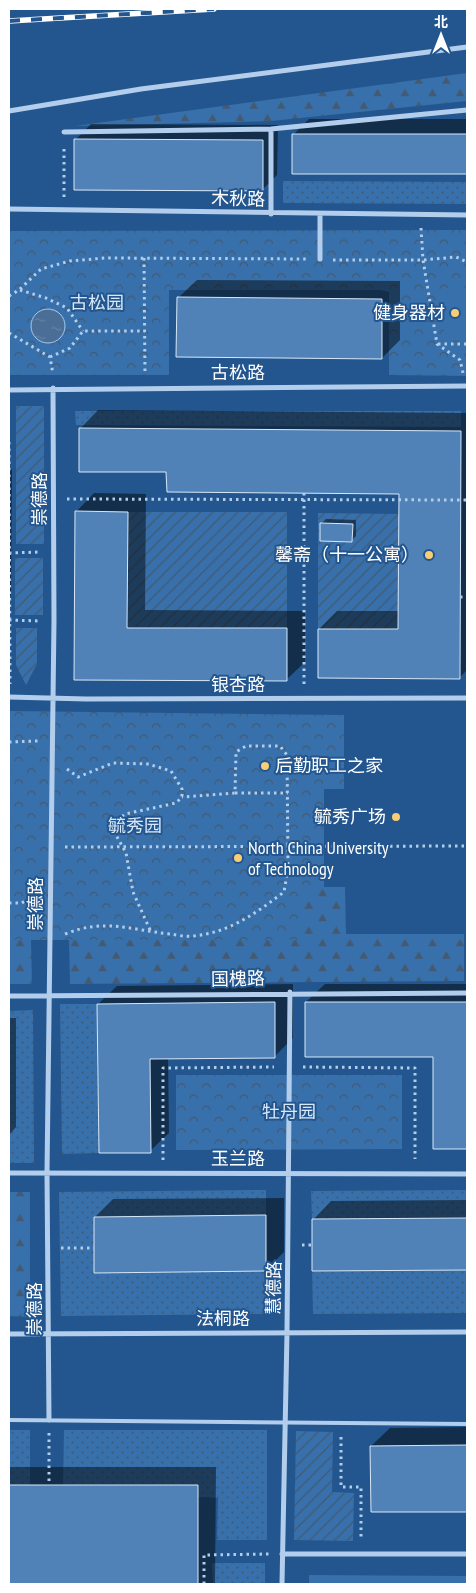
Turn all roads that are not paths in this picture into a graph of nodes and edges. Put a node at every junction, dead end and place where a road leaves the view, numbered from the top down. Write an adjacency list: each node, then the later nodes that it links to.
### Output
1 (467, 47): 3 (street)
2 (467, 110): 4 (street)
3 (9, 111)
4 (271, 129): 5 (street); 7 (street)
5 (64, 132)
6 (9, 209): 7 (street, 木秋路)
7 (271, 214): 8 (street, 木秋路)
8 (320, 214): 9 (street, 木秋路); 10 (street)
9 (467, 215)
10 (320, 260)
11 (466, 386): 12 (street, 古松路)
12 (53, 388): 13 (street, 古松路); 15 (street, 崇德路)
13 (9, 390)
14 (9, 697): 15 (street, 银杏路)
15 (52, 698): 16 (street, 银杏路); 19 (street, 崇德路)
16 (467, 698)
17 (290, 992): 18 (street, 国槐路); 19 (street, 国槐路); 23 (street, 慧德路)
18 (467, 993)
19 (50, 995): 20 (street, 国槐路); 22 (street, 崇德路)
20 (9, 996)
21 (9, 1173): 22 (street, 玉兰路)
22 (47, 1173): 23 (street, 玉兰路); 28 (street, 崇德路)
23 (289, 1173): 24 (street, 玉兰路); 26 (street, 慧德路)
24 (467, 1174)
25 (467, 1332): 26 (street, 法桐路)
26 (288, 1333): 28 (street, 法桐路); 31 (street, 慧德路)
27 (9, 1334): 28 (street, 法桐路)
28 (48, 1334): 30 (street, 崇德路)
29 (9, 1420): 30 (lane)
30 (49, 1420): 31 (lane)
31 (285, 1423): 32 (lane); 33 (street, 慧德路)
32 (467, 1424)
33 (282, 1554): 34 (street); 35 (street, 慧德路)
34 (467, 1554)
35 (282, 1584)

